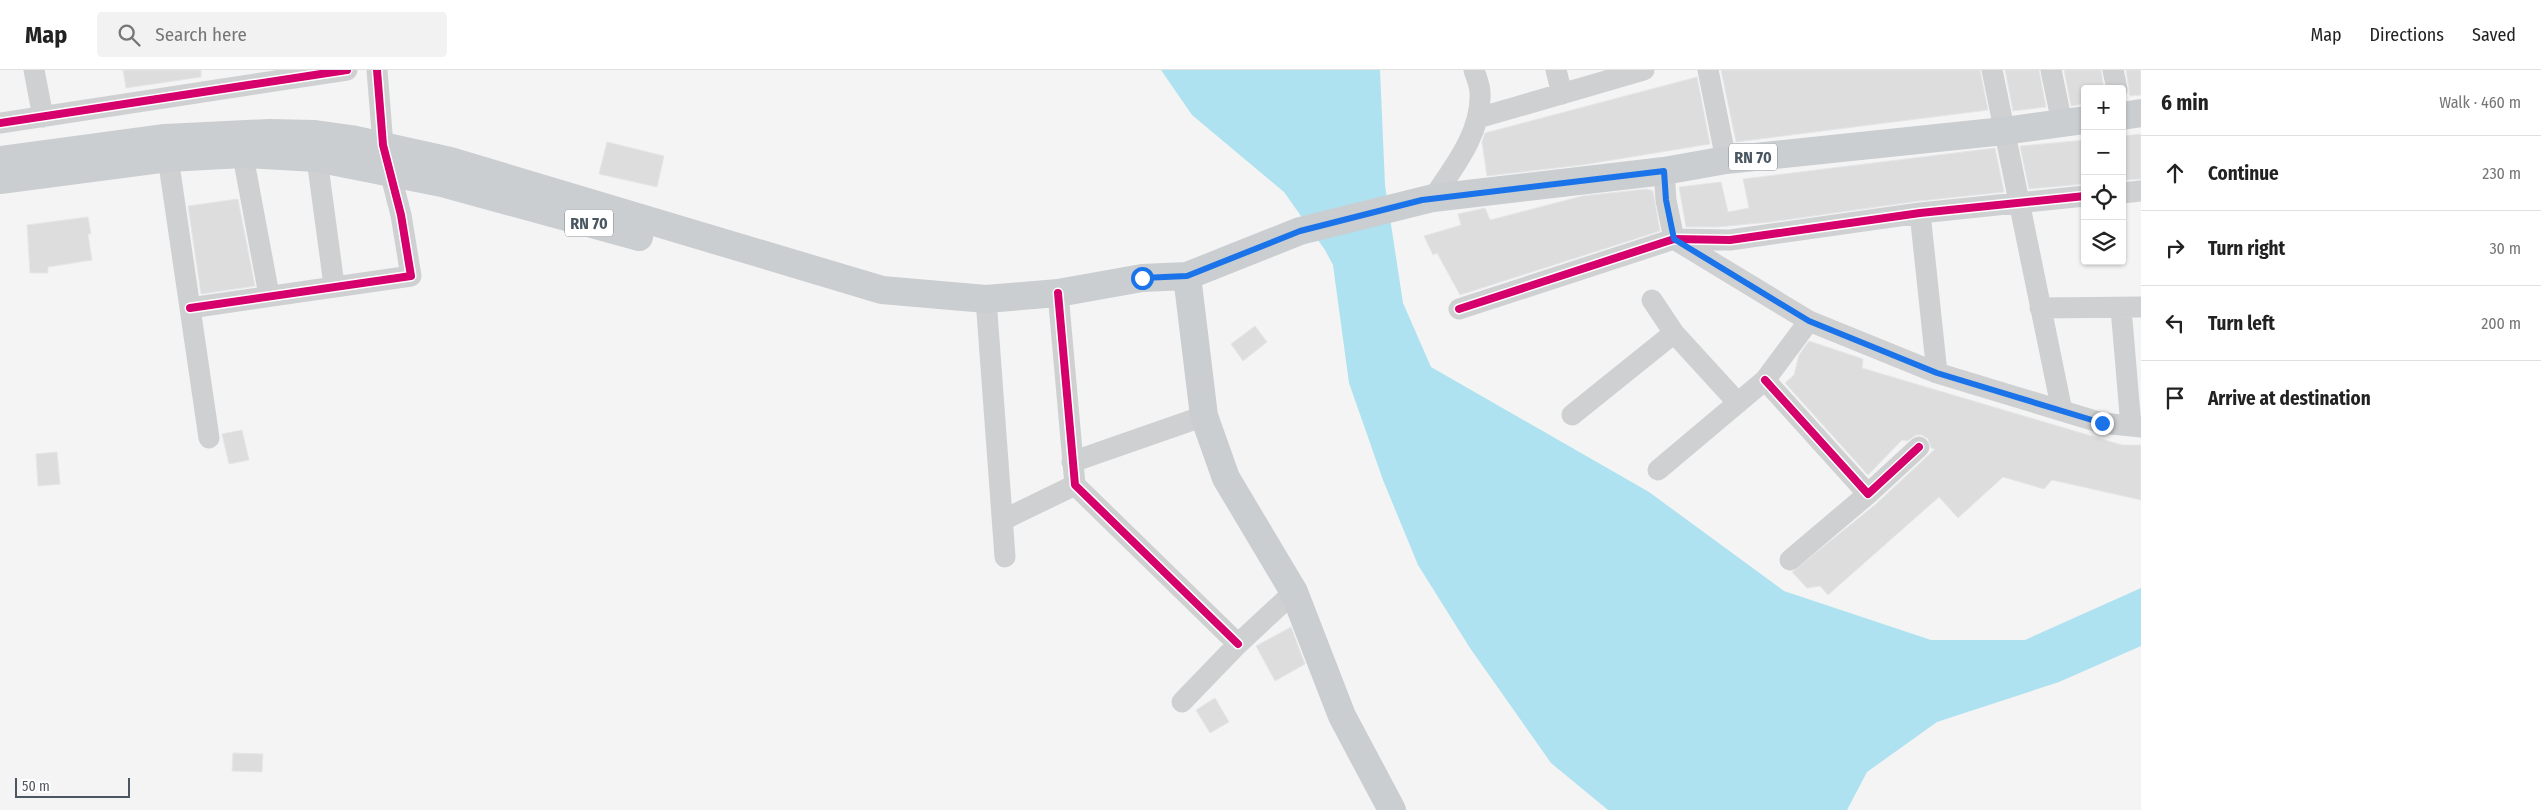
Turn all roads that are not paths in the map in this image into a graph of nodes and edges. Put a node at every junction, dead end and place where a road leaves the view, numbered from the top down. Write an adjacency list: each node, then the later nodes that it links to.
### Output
1 (34, 70): 13 (street)
2 (347, 70): 13 (street)
3 (377, 70): 19 (street)
4 (1474, 70): 14 (street)
5 (1556, 70): 12 (street)
6 (1644, 70): 12 (street)
7 (1708, 70): 23 (street)
8 (1992, 70): 17 (street)
9 (2051, 70): 15 (street)
10 (2113, 70): 11 (street)
11 (2116, 85)
12 (1562, 94): 14 (street)
13 (43, 117): 16 (street)
14 (1478, 118): 30 (street)
15 (2073, 122): 17 (main road, RN 70)
16 (0, 123)
17 (2004, 131): 23 (main road, RN 70); 31 (street)
18 (241, 144): 20 (main road, RN 70); 21 (main road, RN 70); 37 (street)
19 (384, 145): 20 (main road, RN 70); 25 (street); 33 (main road, RN 70)
20 (316, 146): 25 (main road, RN 70); 36 (street)
21 (167, 148): 22 (main road, RN 70); 26 (main road, RN 70); 42 (street)
22 (0, 160)
23 (1726, 160): 24 (main road, RN 70)
24 (1664, 171): 30 (main road, RN 70); 34 (street)
25 (390, 173): 33 (main road, RN 70); 36 (street)
26 (0, 180)
27 (2141, 191): 28 (street)
28 (2126, 193)
29 (2081, 196): 31 (street)
30 (1428, 199): 35 (main road, RN 70)
31 (2018, 202): 32 (street); 43 (street)
32 (1920, 213): 34 (street); 47 (street)
33 (646, 230): 40 (main road, RN 70)
34 (1674, 239): 44 (street); 45 (street)
35 (1178, 277): 39 (main road, RN 70); 52 (main road)
36 (334, 285): 37 (street)
37 (269, 295): 42 (street)
38 (1652, 300): 46 (street)
39 (1059, 301): 40 (main road, RN 70); 56 (street)
40 (987, 307): 60 (street)
41 (2131, 307): 43 (street); 53 (street)
42 (190, 308): 54 (street)
43 (2040, 308): 50 (street)
44 (1459, 309)
45 (1809, 321): 47 (street); 48 (street)
46 (1674, 333): 49 (street); 51 (street)
47 (1937, 373): 50 (street)
48 (1765, 380): 49 (street); 59 (street)
49 (1738, 403): 57 (street)
50 (2062, 411): 53 (street)
51 (1572, 415)
52 (1204, 416): 56 (street); 63 (main road)
53 (2136, 427)
54 (209, 438)
55 (1919, 447): 59 (street)
56 (1072, 462): 58 (street)
57 (1658, 470)
58 (1074, 485): 60 (street); 64 (street)
59 (1868, 494): 62 (street)
60 (1003, 520): 61 (street)
61 (1006, 557)
62 (1790, 560)
63 (1294, 592): 64 (street); 66 (main road)
64 (1238, 644): 65 (street)
65 (1182, 702)
66 (1392, 810)

